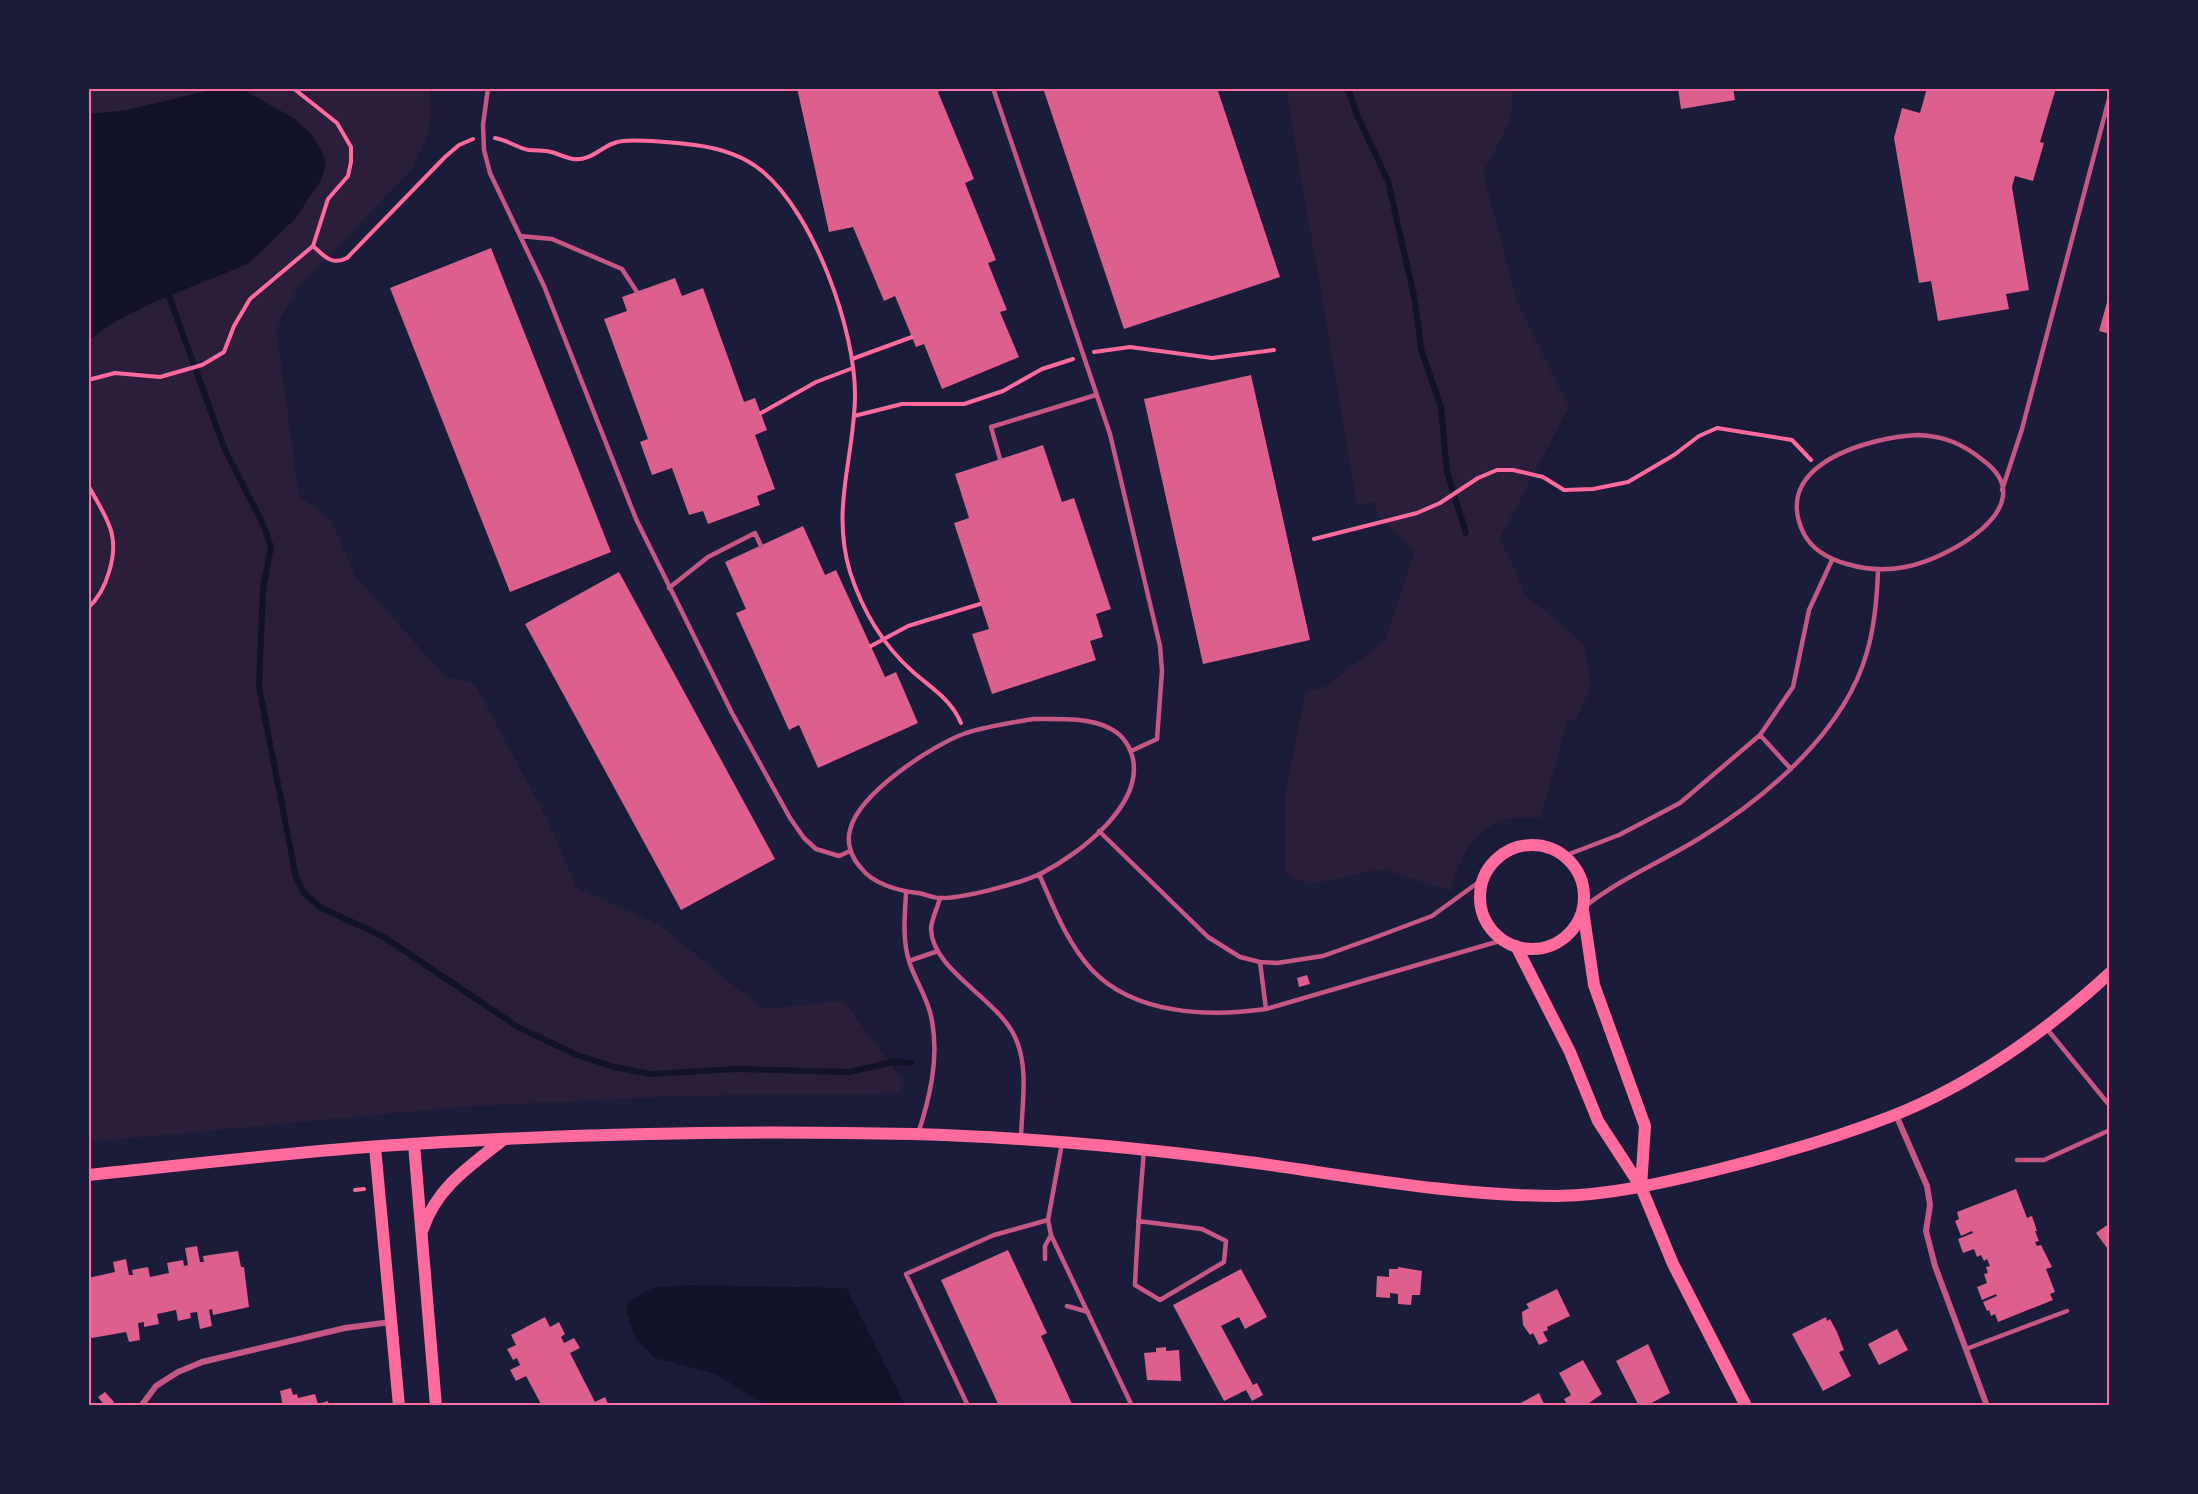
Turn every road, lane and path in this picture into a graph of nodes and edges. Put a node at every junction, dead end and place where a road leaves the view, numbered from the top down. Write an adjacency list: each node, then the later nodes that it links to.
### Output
1 (293, 88): 7 (path)
2 (488, 88): 5 (lane)
3 (993, 88): 11 (lane)
4 (2109, 94): 21 (lane)
5 (483, 138): 6 (lane); 7 (path); 12 (path)
6 (520, 236): 8 (lane); 26 (lane)
7 (313, 246): 14 (path)
8 (637, 292)
9 (912, 337): 12 (path)
10 (1274, 350): 11 (path)
11 (1083, 356): 15 (lane); 17 (path)
12 (852, 359): 13 (path)
13 (853, 368): 16 (path); 17 (path)
14 (88, 380)
15 (1096, 395): 18 (lane); 33 (lane)
16 (761, 413)
17 (854, 416): 29 (path)
18 (1000, 459)
19 (1818, 467): 21 (lane); 22 (path); 24 (lane)
20 (88, 485): 28 (path)
21 (2002, 490): 25 (lane)
22 (1314, 539)
23 (761, 546): 26 (lane)
24 (1832, 560): 25 (lane); 32 (lane)
25 (1878, 571): 34 (lane)
26 (669, 588): 36 (lane)
27 (980, 604): 29 (path)
28 (88, 608)
29 (884, 639): 30 (path); 31 (path)
30 (871, 646)
31 (965, 734): 33 (lane); 36 (lane)
32 (1760, 735): 34 (lane); 37 (lane)
33 (1131, 751): 35 (lane)
34 (1791, 769): 42 (lane)
35 (1099, 831): 38 (lane); 47 (lane)
36 (850, 850): 40 (lane)
37 (1564, 856): 39 (main road); 42 (main road)
38 (1039, 874): 41 (lane); 49 (lane)
39 (1483, 879): 43 (main road); 47 (lane)
40 (906, 892): 41 (lane); 46 (lane)
41 (940, 898): 45 (lane)
42 (1583, 908): 44 (main road); 63 (main road)
43 (1503, 940): 44 (main road); 49 (lane)
44 (1516, 946): 63 (main road)
45 (938, 951): 46 (lane); 56 (lane)
46 (909, 961): 54 (lane)
47 (1260, 962): 49 (lane)
48 (2109, 973): 50 (main road)
49 (1266, 1009)
50 (2045, 1027): 51 (lane); 52 (main road)
51 (2109, 1106)
52 (1896, 1115): 63 (main road); 75 (street)
53 (2109, 1130): 61 (lane)
54 (917, 1135): 55 (main road); 56 (main road)
55 (503, 1140): 58 (main road); 69 (main road)
56 (1021, 1140): 57 (main road)
57 (1062, 1143): 60 (main road); 66 (lane)
58 (414, 1144): 59 (main road); 69 (main road)
59 (375, 1147): 62 (main road); 74 (main road)
60 (1144, 1150): 63 (main road); 67 (lane)
61 (2017, 1160)
62 (88, 1174)
63 (1641, 1187): 81 (main road)
64 (365, 1189): 65 (path)
65 (354, 1190)
66 (1048, 1220): 68 (lane); 79 (lane)
67 (1138, 1221): 67 (lane)
68 (1051, 1235): 70 (lane); 73 (lane)
69 (421, 1236): 78 (main road)
70 (1045, 1259)
71 (1067, 1306): 73 (lane)
72 (2067, 1311): 75 (lane)
73 (1088, 1312): 80 (lane)
74 (391, 1322): 76 (street); 77 (main road)
75 (1966, 1349): 82 (street)
76 (141, 1406)
77 (399, 1406)
78 (436, 1406)
79 (968, 1406)
80 (1132, 1406)
81 (1746, 1406)
82 (1987, 1406)

